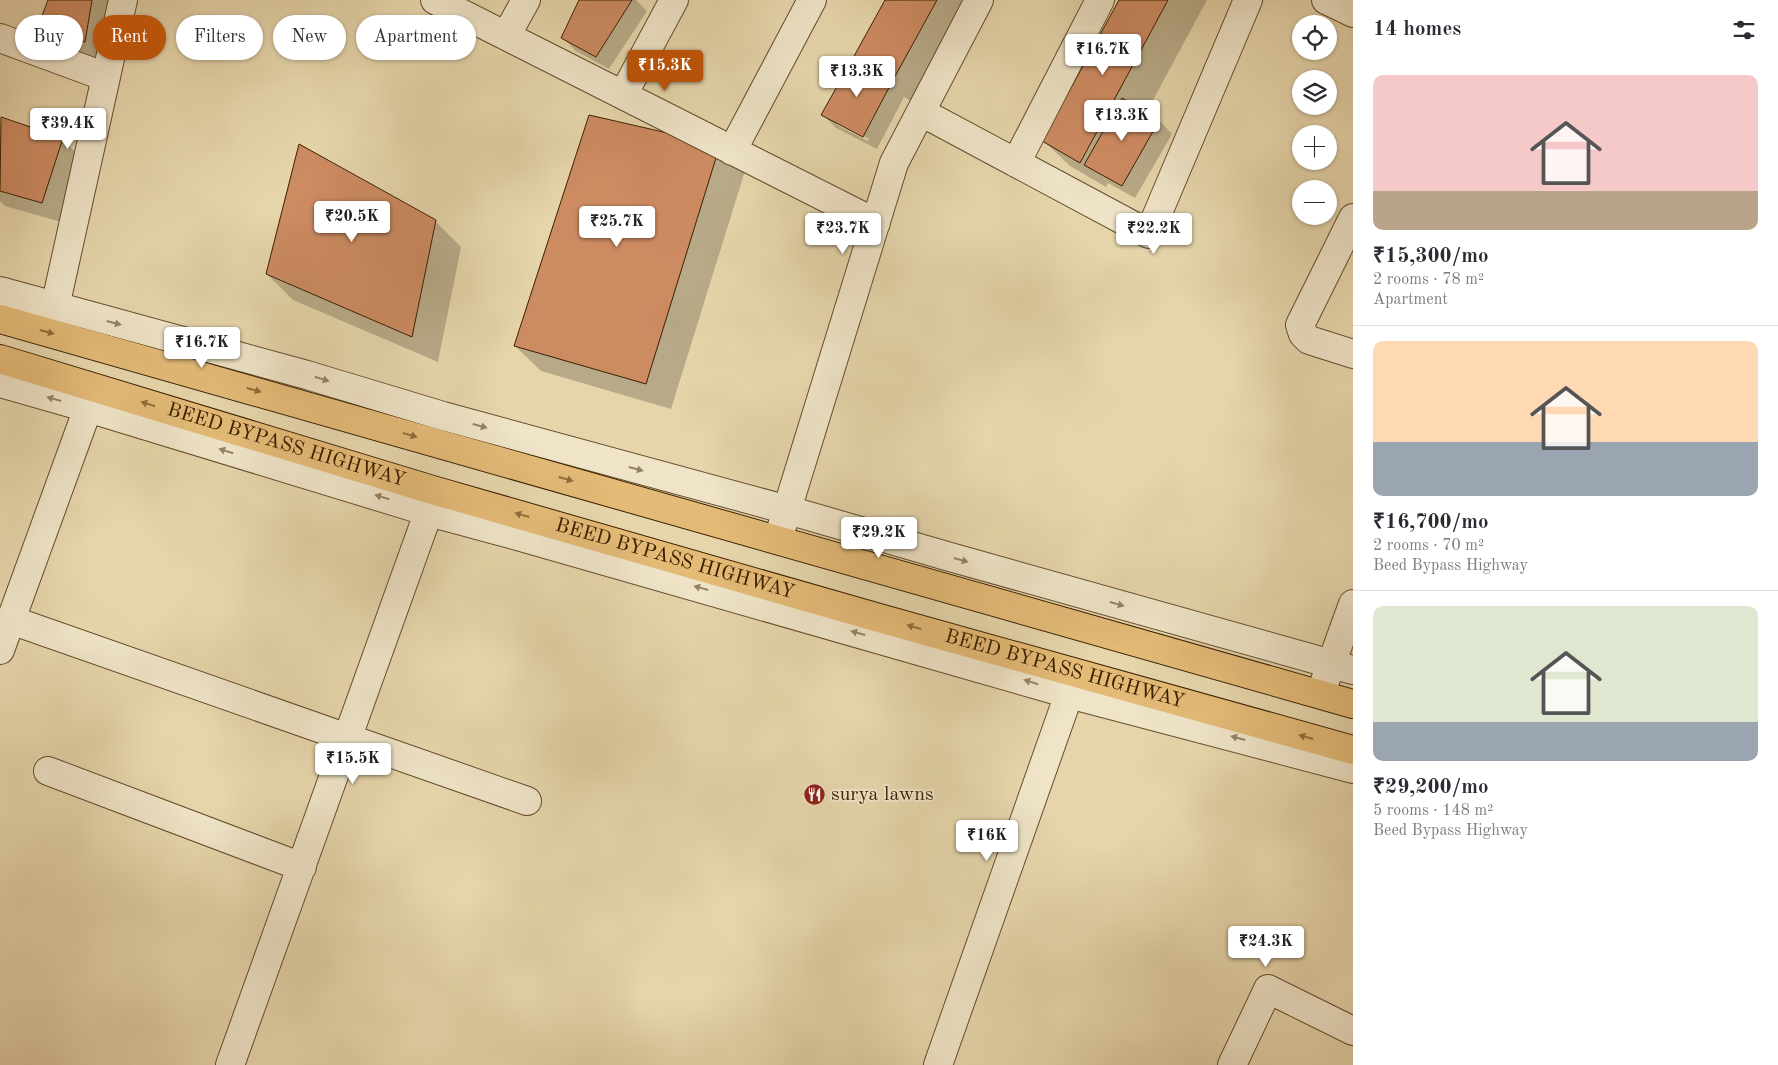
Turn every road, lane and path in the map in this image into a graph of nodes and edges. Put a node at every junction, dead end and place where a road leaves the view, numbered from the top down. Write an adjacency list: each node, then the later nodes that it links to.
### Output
1 (123, 0): 13 (street)
2 (434, 0): 11 (street)
3 (526, 0): 11 (street)
4 (674, 0): 14 (street)
5 (812, 0): 16 (street)
6 (979, 0): 15 (street)
7 (1100, 0): 17 (street)
8 (1248, 0): 17 (street)
9 (1326, 0): 10 (street)
10 (1353, 13)
11 (506, 36): 14 (street)
12 (0, 38): 13 (street)
13 (106, 77): 21 (street)
14 (623, 95): 16 (street)
15 (921, 112): 17 (street); 19 (street)
16 (732, 151): 19 (street)
17 (1016, 163)
18 (1353, 218): 23 (street)
19 (876, 223): 28 (street)
20 (0, 291): 21 (street)
21 (54, 307): 28 (street, one-way to 28)
22 (0, 319): 29 (highway, one-way to 29)
23 (1353, 354)
24 (0, 359): 27 (highway, BEED BYPASS HIGHWAY, one-way to 24)
25 (0, 384): 26 (street, one-way to 25)
26 (88, 408): 27 (street, one-way to 26); 31 (street)
27 (432, 501): 34 (highway, BEED BYPASS HIGHWAY, one-way to 27); 37 (street)
28 (788, 510): 29 (street); 33 (street, one-way to 33)
29 (778, 540): 35 (highway)
30 (1353, 604): 33 (street)
31 (11, 620): 32 (street); 37 (street)
32 (0, 650)
33 (1342, 668): 35 (street)
34 (1073, 683): 38 (highway, BEED BYPASS HIGHWAY, one-way to 34); 39 (street, one-way to 34); 45 (street)
35 (1320, 694): 36 (highway)
36 (1353, 704)
37 (347, 739): 41 (street); 42 (street)
38 (1353, 750)
39 (1353, 769)
40 (48, 771): 42 (street)
41 (527, 801)
42 (302, 867): 44 (street)
43 (1353, 1031): 46 (street)
44 (230, 1065)
45 (938, 1065)
46 (1232, 1065)

